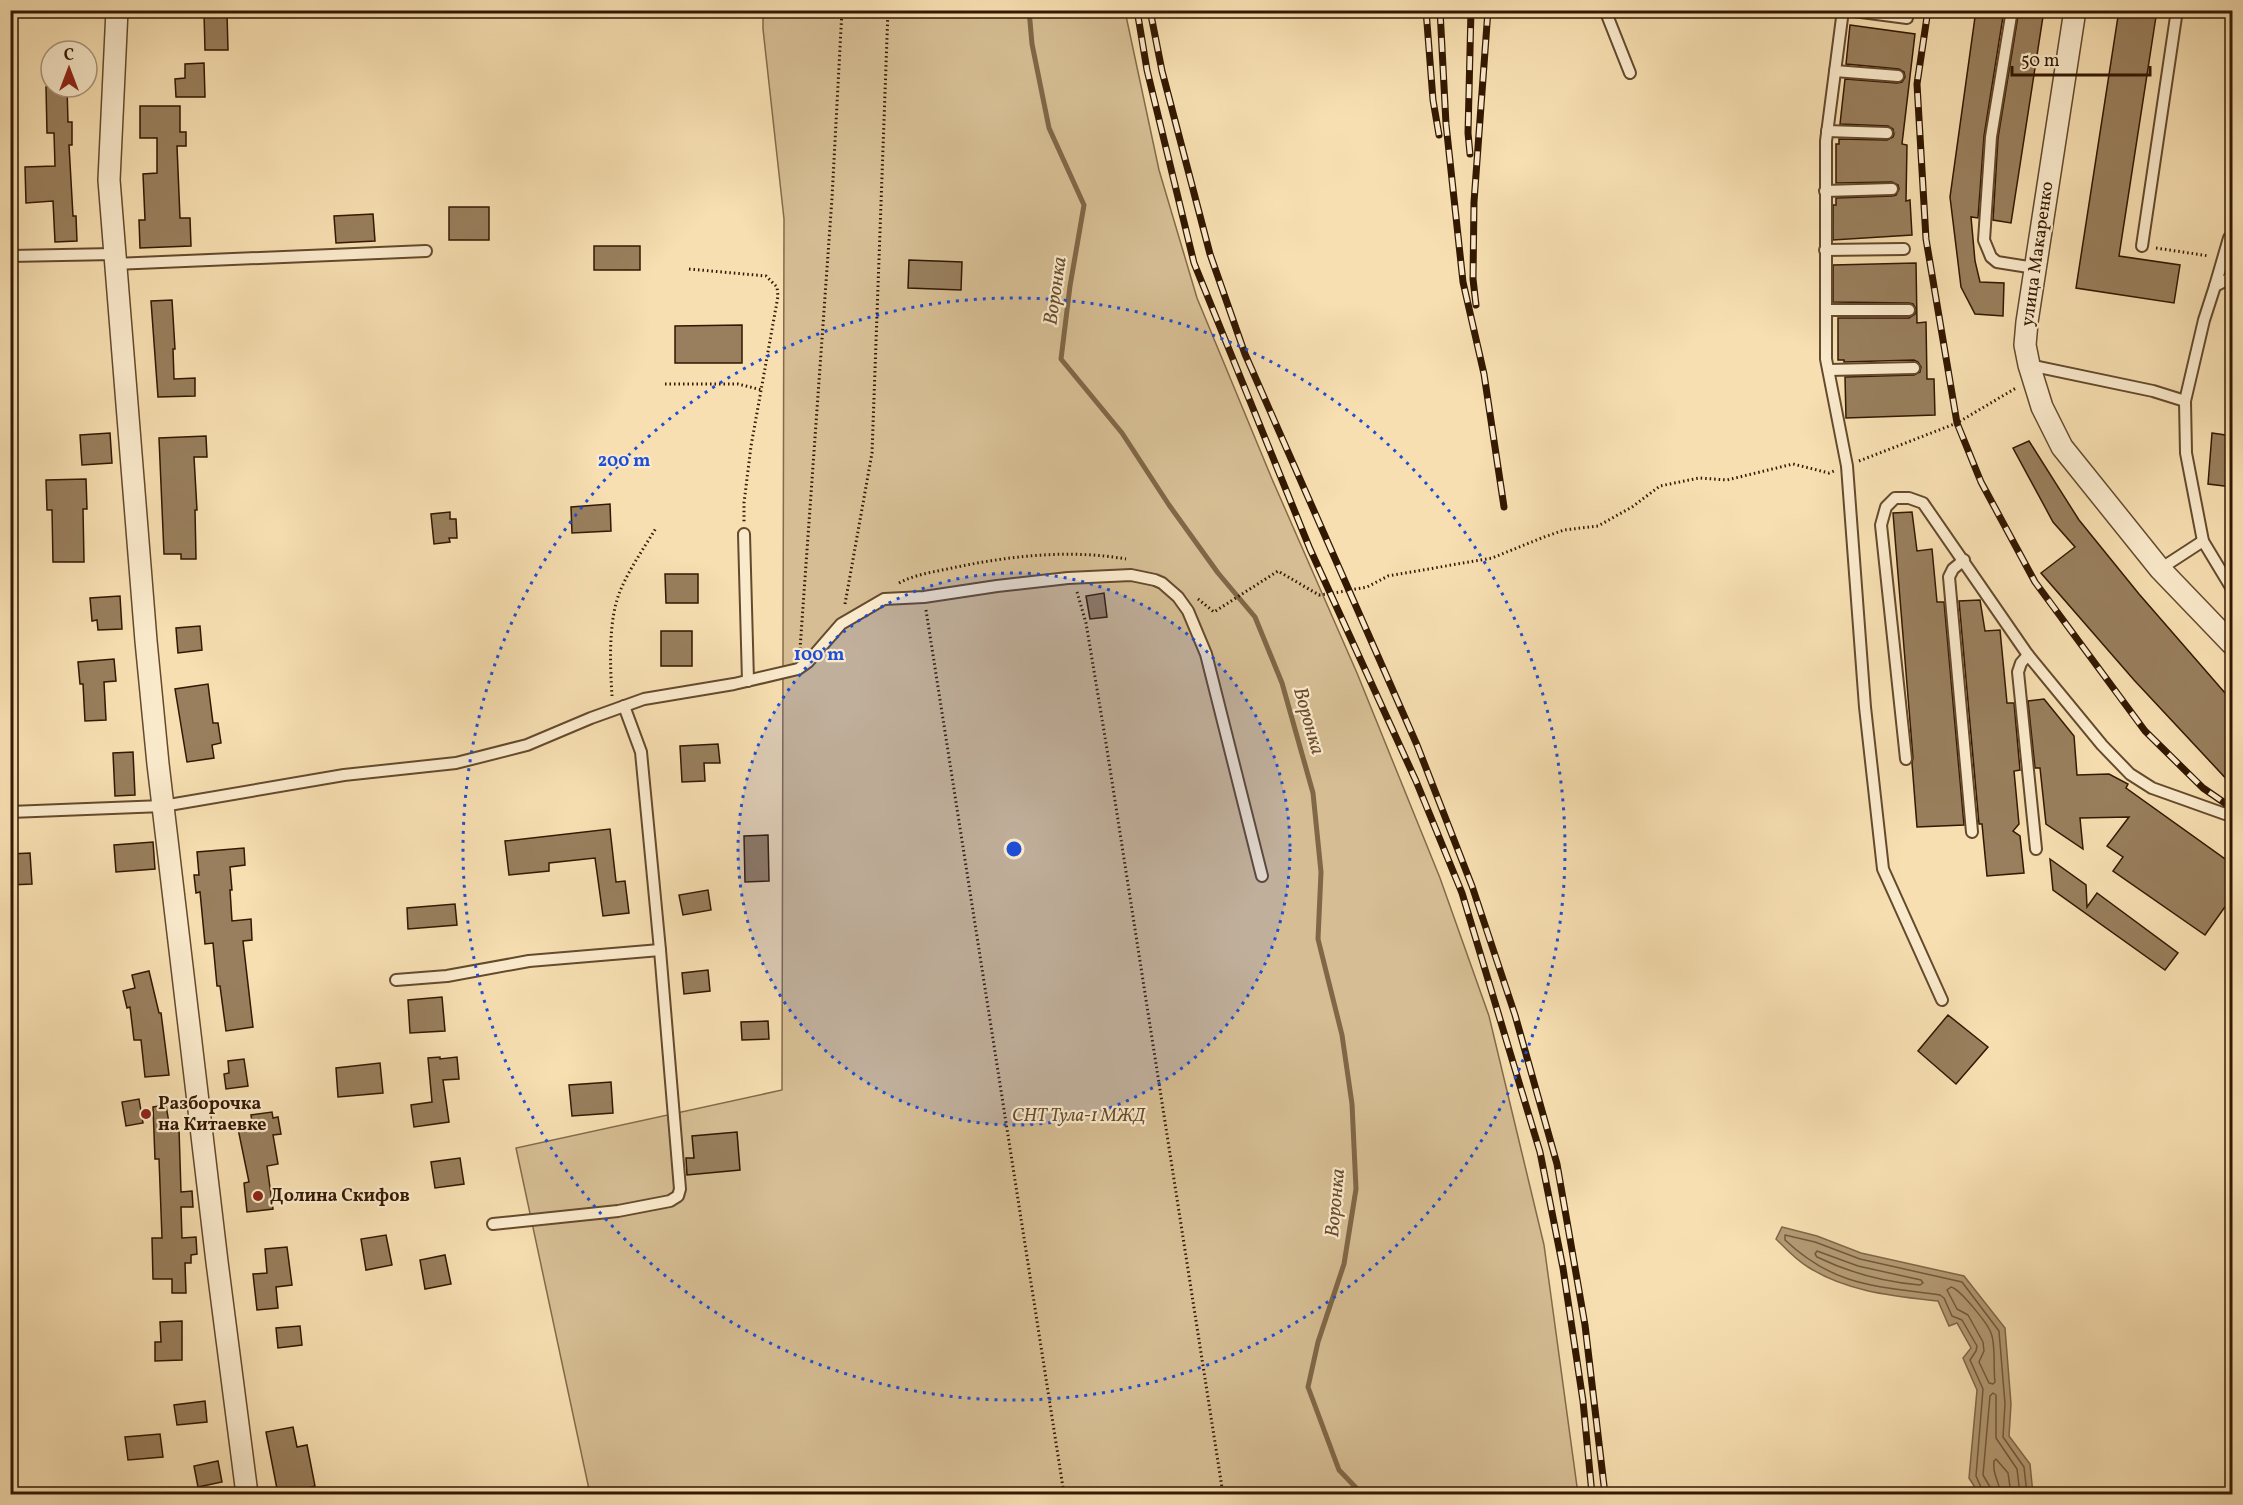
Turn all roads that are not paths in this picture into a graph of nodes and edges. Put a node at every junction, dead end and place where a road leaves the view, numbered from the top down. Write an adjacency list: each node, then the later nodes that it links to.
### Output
1 (117, 10): 21 (street)
2 (1605, 10): 9 (lane)
3 (1845, 10): 7 (lane); 8 (lane)
4 (2012, 10): 22 (lane)
5 (2075, 10): 22 (street, улица Макаренко)
6 (2177, 10): 16 (lane)
7 (1907, 18)
8 (1835, 71): 10 (lane); 11 (lane)
9 (1630, 73)
10 (1898, 76)
11 (1827, 131): 12 (lane); 14 (lane)
12 (1887, 133)
13 (1892, 189): 14 (lane)
14 (1825, 191): 18 (lane)
15 (2232, 239): 24 (lane)
16 (2142, 246)
17 (1904, 249): 18 (lane)
18 (1825, 250): 25 (lane)
19 (426, 251): 21 (lane)
20 (10, 256): 21 (lane)
21 (114, 259): 41 (street)
22 (2035, 268): 29 (street, улица Макаренко)
23 (2232, 277): 24 (lane)
24 (2215, 286): 30 (lane)
25 (1826, 310): 26 (lane); 28 (lane)
26 (1909, 310)
27 (1914, 369): 28 (lane)
28 (1829, 370): 49 (lane)
29 (2031, 371): 30 (lane); 34 (street, улица Макаренко)
30 (2185, 401): 32 (lane)
31 (744, 534): 38 (lane)
32 (2203, 541): 34 (lane); 35 (lane)
33 (1964, 560): 37 (lane); 40 (lane); 44 (lane)
34 (2160, 569): 36 (street, улица Макаренко)
35 (2232, 589)
36 (2232, 644)
37 (2028, 655): 42 (lane); 45 (lane)
38 (748, 681): 39 (lane); 46 (lane)
39 (619, 708): 41 (lane); 47 (lane)
40 (1906, 759)
41 (163, 806): 43 (lane); 51 (street)
42 (2232, 808)
43 (10, 812)
44 (1972, 832)
45 (2036, 849)
46 (1262, 876)
47 (660, 950): 48 (lane); 50 (lane)
48 (396, 980)
49 (1942, 1000)
50 (493, 1224)
51 (247, 1494)

